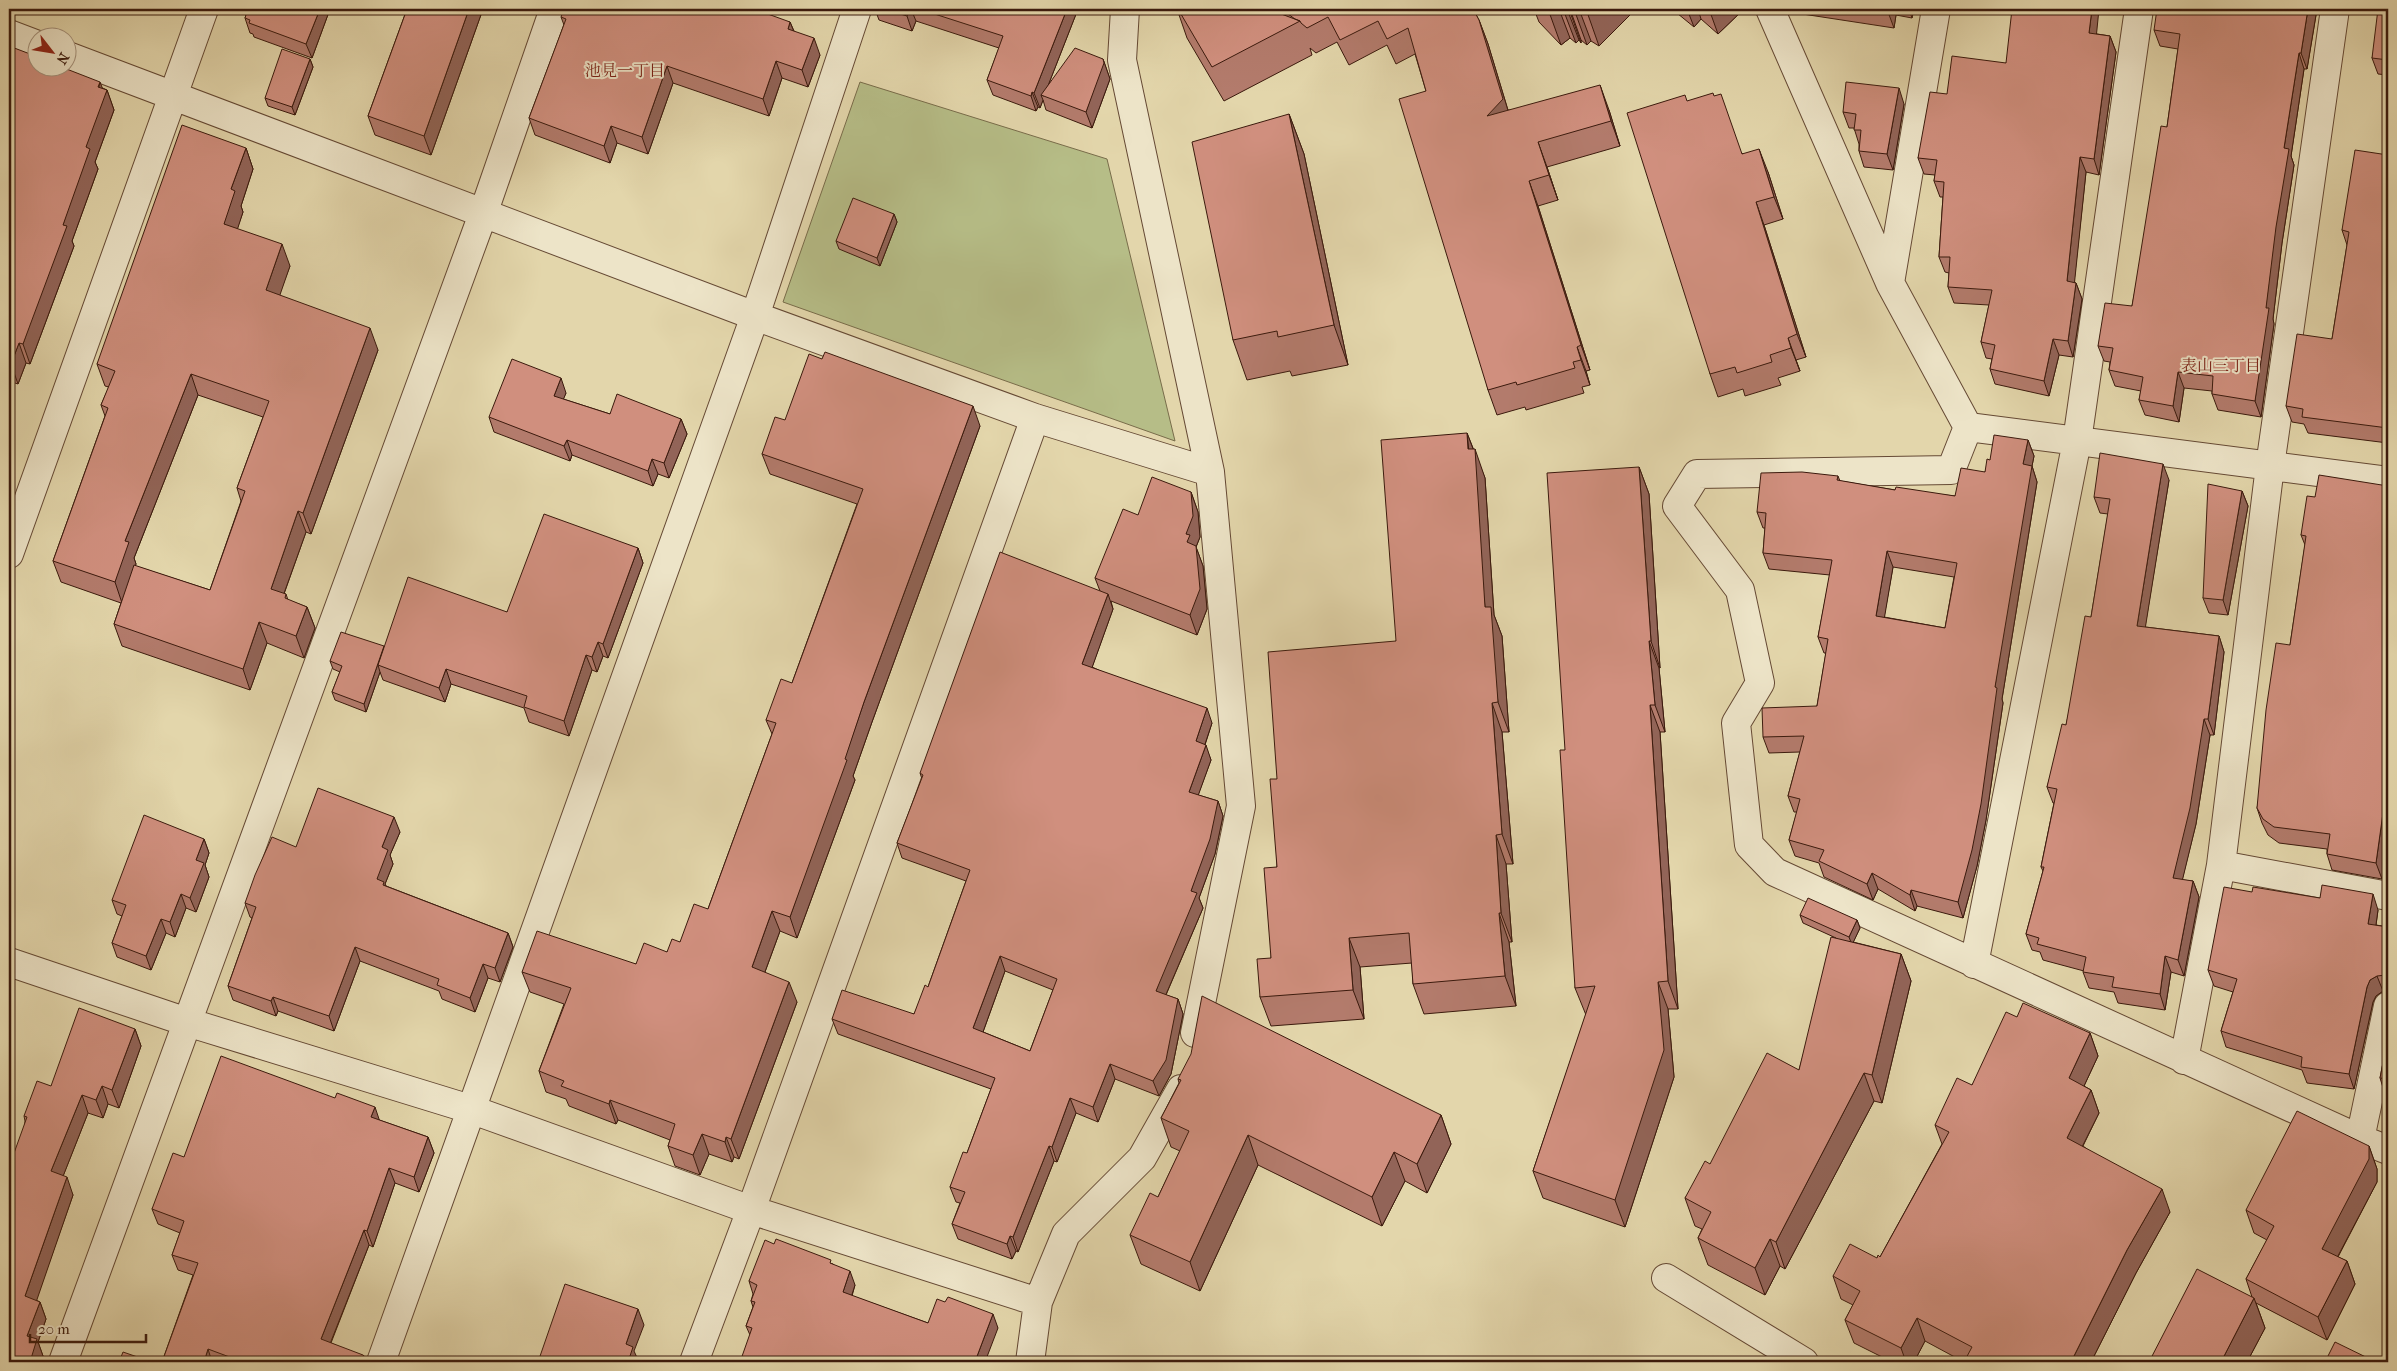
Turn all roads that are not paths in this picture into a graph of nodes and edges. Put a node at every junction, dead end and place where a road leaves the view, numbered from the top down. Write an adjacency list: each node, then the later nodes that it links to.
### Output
1 (204, 9): 12 (street)
2 (554, 9): 13 (street)
3 (857, 9): 15 (street)
4 (1125, 9): 20 (street)
5 (1770, 9): 14 (street)
6 (1936, 9): 14 (street)
7 (2139, 9): 18 (street)
8 (2335, 9): 19 (street)
9 (9, 34): 10 (street)
10 (28, 41)
11 (78, 60): 12 (street)
12 (174, 97): 13 (street); 22 (street)
13 (483, 214): 15 (street); 28 (street)
14 (1890, 283): 17 (street)
15 (754, 316): 16 (street); 30 (street)
16 (1034, 418): 20 (street); 33 (street)
17 (1968, 427): 18 (street); 26 (street)
18 (2077, 441): 19 (street); 26 (street)
19 (2270, 466): 21 (street); 23 (street)
20 (1210, 472): 35 (street)
21 (2388, 481)
22 (9, 554)
23 (2221, 865): 24 (street); 29 (street)
24 (2388, 896)
25 (9, 962): 28 (street)
26 (1974, 964): 29 (street)
27 (2388, 1006): 31 (street)
28 (188, 1022): 30 (street); 36 (street)
29 (2184, 1060): 31 (street)
30 (470, 1109): 33 (street); 37 (street)
31 (2360, 1139): 32 (street)
32 (2388, 1150)
33 (751, 1210): 35 (street); 38 (street)
34 (1666, 1278): 40 (street)
35 (1038, 1302): 39 (street)
36 (63, 1362)
37 (381, 1362)
38 (694, 1362)
39 (1030, 1362)
40 (1804, 1362)

